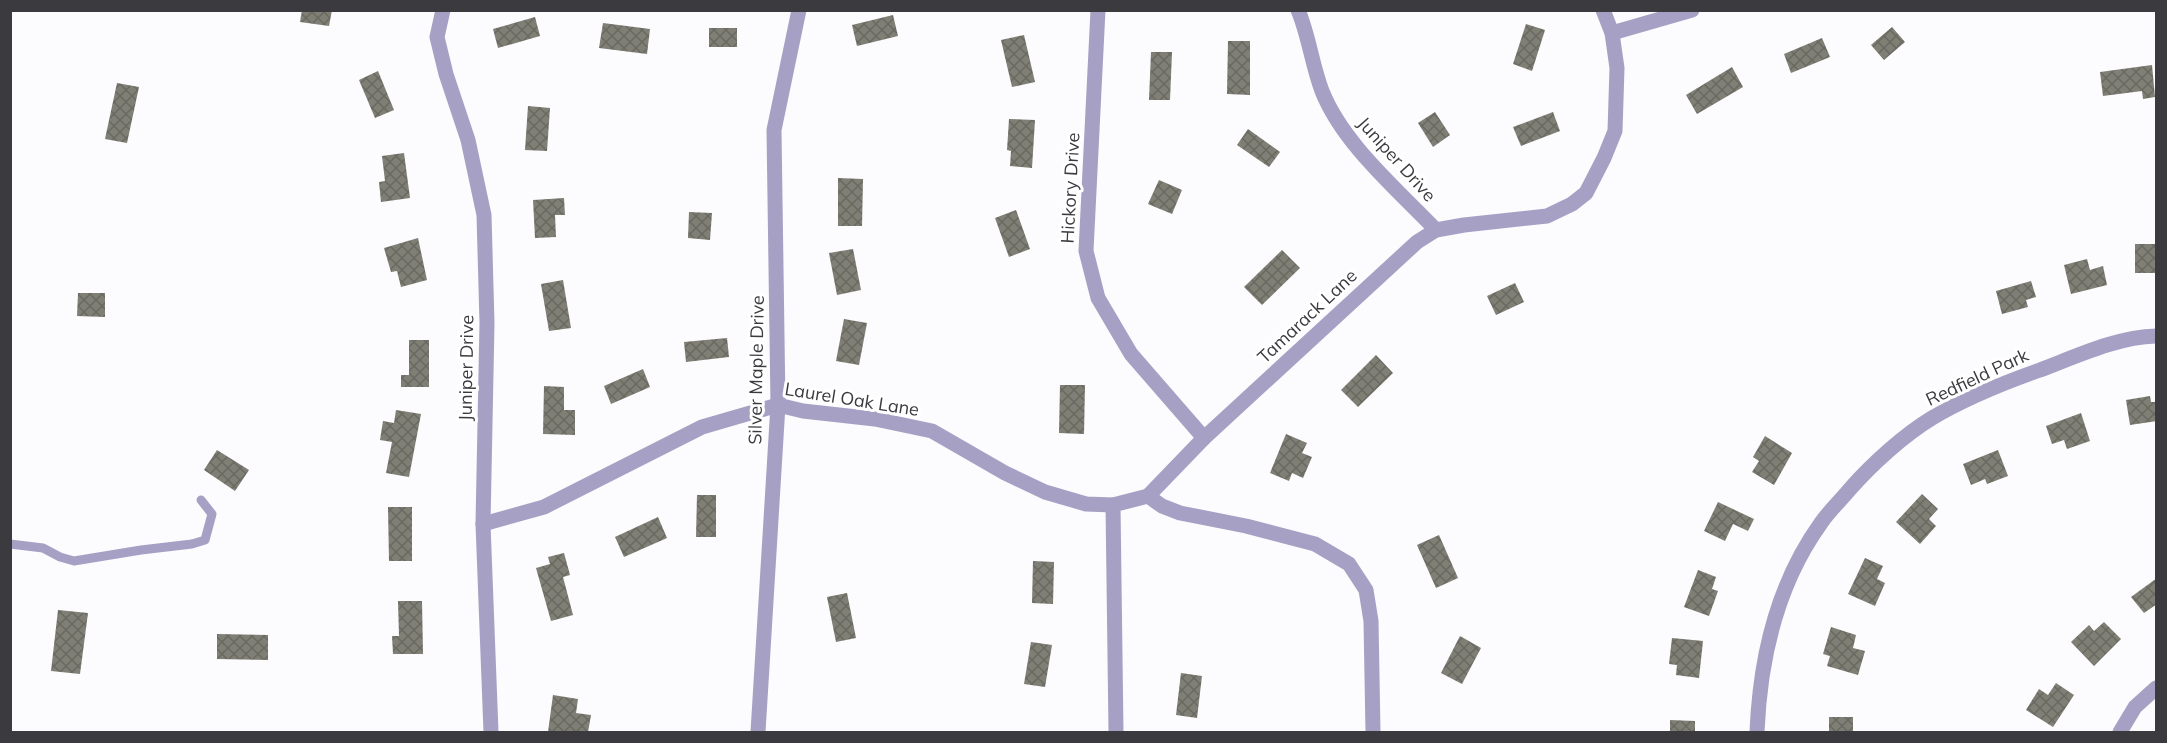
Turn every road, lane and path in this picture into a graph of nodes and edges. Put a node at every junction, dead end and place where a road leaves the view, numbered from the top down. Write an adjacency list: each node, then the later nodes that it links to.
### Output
1 (443, 10): 15 (street, Juniper Drive)
2 (800, 10): 10 (street, Silver Maple Drive)
3 (1098, 10): 11 (street, Hickory Drive)
4 (1298, 10): 8 (street, Juniper Drive)
5 (1603, 10): 7 (street, Tamarack Lane)
6 (1692, 10): 7 (street)
7 (1612, 33): 8 (street, Tamarack Lane)
8 (1436, 230): 11 (street, Tamarack Lane)
9 (2157, 336): 22 (street, Redfield Park)
10 (778, 405): 14 (street, Laurel Oak Lane); 15 (street, Laurel Oak Lane); 19 (street, Silver Maple Drive)
11 (1204, 438): 12 (street, Tamarack Lane)
12 (1148, 496): 14 (street); 21 (street)
13 (201, 500): 16 (lane)
14 (1113, 505): 20 (street)
15 (483, 524): 18 (street, Juniper Drive)
16 (10, 544)
17 (2157, 688): 23 (street)
18 (490, 732)
19 (758, 732)
20 (1116, 732)
21 (1373, 732)
22 (1758, 732)
23 (2120, 732)

